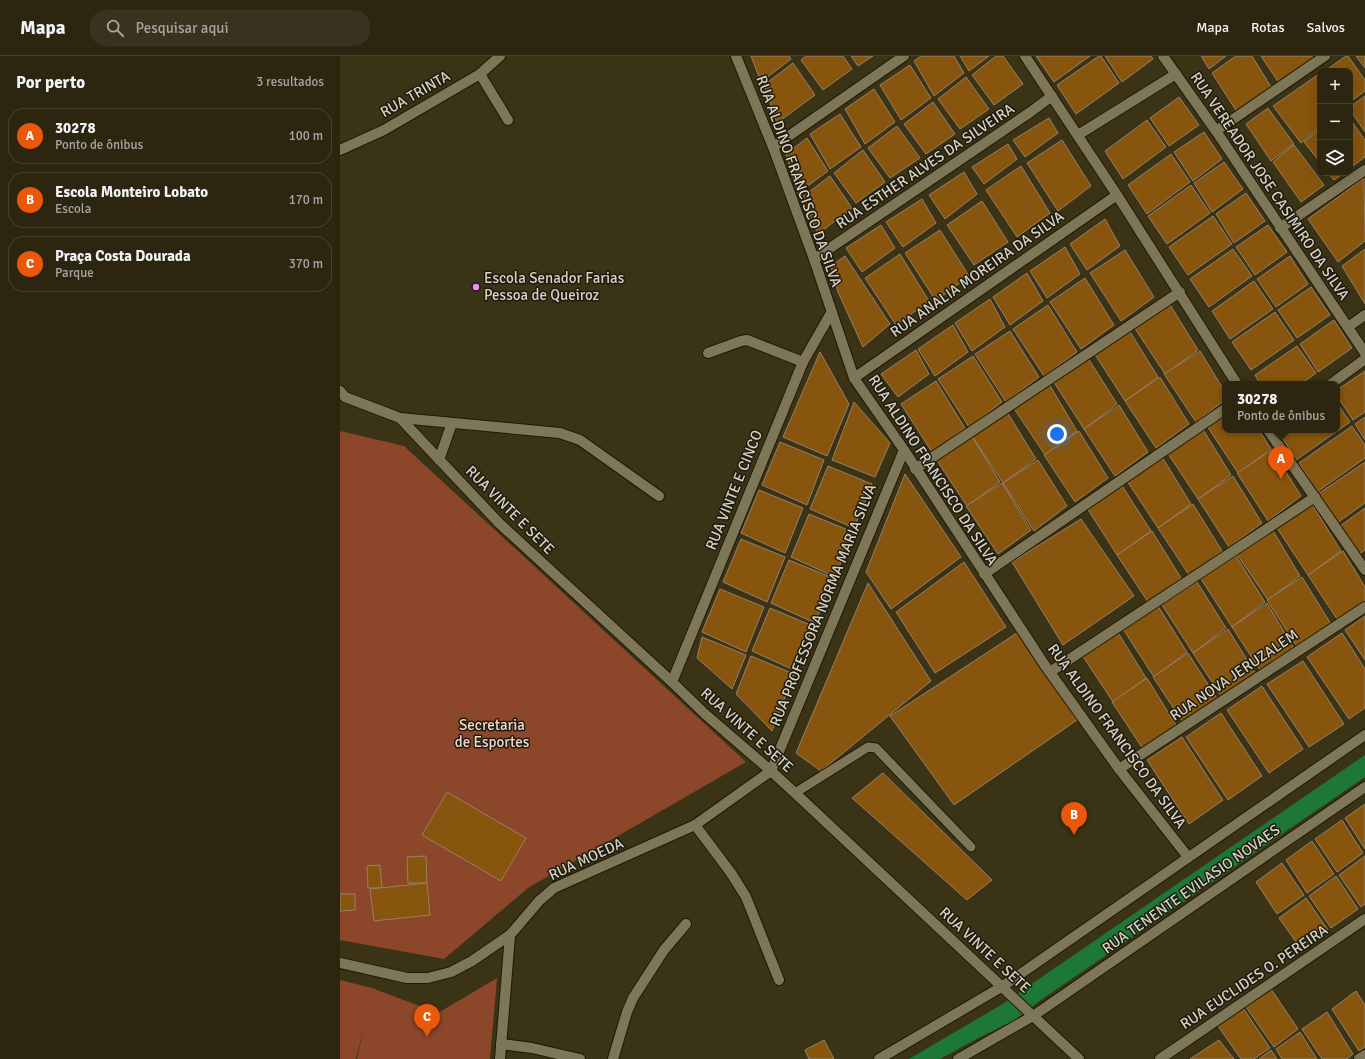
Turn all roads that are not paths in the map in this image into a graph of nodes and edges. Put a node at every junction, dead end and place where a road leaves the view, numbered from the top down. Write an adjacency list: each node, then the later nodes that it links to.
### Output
1 (500, 56): 7 (street, RUA TRINTA)
2 (736, 56): 13 (street, RUA ALDINO FRANCISCO DA SILVA)
3 (904, 56): 13 (street)
4 (1025, 56): 9 (street)
5 (1163, 56): 8 (street, RUA VEREADOR JOSE CASIMIRO DA SILVA)
6 (1325, 56): 11 (street)
7 (480, 74): 10 (street); 14 (street, RUA TRINTA)
8 (1176, 74): 11 (street, RUA VEREADOR JOSE CASIMIRO DA SILVA); 12 (street)
9 (1052, 96): 12 (street); 18 (street, RUA ESTHER ALVES DA SILVEIRA)
10 (508, 120)
11 (1216, 131): 17 (street, RUA VEREADOR JOSE CASIMIRO DA SILVA)
12 (1078, 135): 16 (street)
13 (773, 148): 18 (street, RUA ALDINO FRANCISCO DA SILVA)
14 (340, 150)
15 (1365, 170): 17 (street)
16 (1117, 195): 19 (street); 27 (street, RUA ANALIA MOREIRA DA SILVA)
17 (1280, 228): 22 (street, RUA VEREADOR JOSE CASIMIRO DA SILVA)
18 (814, 259): 20 (street, RUA ALDINO FRANCISCO DA SILVA)
19 (1180, 292): 28 (street); 37 (street)
20 (831, 313): 26 (street, RUA VINTE E CINCO); 27 (street, RUA ALDINO FRANCISCO DA SILVA)
21 (1365, 315): 22 (street)
22 (1348, 327): 24 (street, RUA VEREADOR JOSE CASIMIRO DA SILVA)
23 (708, 353): 26 (street)
24 (1365, 353)
25 (1365, 359): 29 (street)
26 (803, 362): 44 (street, RUA VINTE E CINCO)
27 (854, 378): 35 (street, RUA ALDINO FRANCISCO DA SILVA)
28 (1235, 381)
29 (1335, 381)
30 (340, 391): 32 (street)
31 (1222, 411): 41 (street)
32 (400, 418): 33 (street); 36 (street, RUA VINTE E SETE)
33 (452, 423): 36 (street); 38 (street)
34 (1271, 433): 39 (street)
35 (904, 450): 37 (street, RUA ALDINO FRANCISCO DA SILVA); 47 (street, RUA PROFESSORA NORMA MARIA SILVA)
36 (439, 460): 44 (street, RUA VINTE E SETE)
37 (915, 469): 41 (street, RUA ALDINO FRANCISCO DA SILVA)
38 (659, 496)
39 (1315, 497): 40 (street); 43 (street)
40 (1365, 570)
41 (984, 574): 43 (street, RUA ALDINO FRANCISCO DA SILVA)
42 (1365, 606): 46 (street, RUA NOVA JERUZALEM)
43 (1050, 672): 46 (street, RUA ALDINO FRANCISCO DA SILVA)
44 (672, 682): 47 (street, RUA VINTE E SETE)
45 (1365, 736): 52 (street)
46 (1119, 769): 52 (street, RUA ALDINO FRANCISCO DA SILVA)
47 (771, 771): 49 (street, RUA VINTE E SETE); 50 (street, RUA MOEDA)
48 (1365, 787): 59 (street, RUA TENENTE EVILASIO NOVAES)
49 (795, 793): 51 (lane); 58 (street, RUA VINTE E SETE)
50 (695, 825): 55 (street, RUA MOEDA); 57 (street)
51 (971, 847)
52 (1188, 857): 58 (street)
53 (1365, 919): 68 (street, RUA EUCLIDES O. PEREIRA)
54 (686, 924): 64 (street)
55 (510, 935): 56 (street, RUA MOEDA); 60 (street)
56 (340, 963)
57 (779, 980)
58 (1003, 986): 59 (street, RUA VINTE E SETE); 65 (street)
59 (1031, 1014): 66 (street, RUA TENENTE EVILASIO NOVAES); 67 (street, RUA VINTE E SETE)
60 (501, 1044): 62 (street); 63 (street)
61 (1365, 1055): 69 (street)
62 (500, 1059)
63 (580, 1059)
64 (613, 1059)
65 (879, 1059)
66 (958, 1059)
67 (1079, 1059)
68 (1160, 1059)
69 (1359, 1059)

